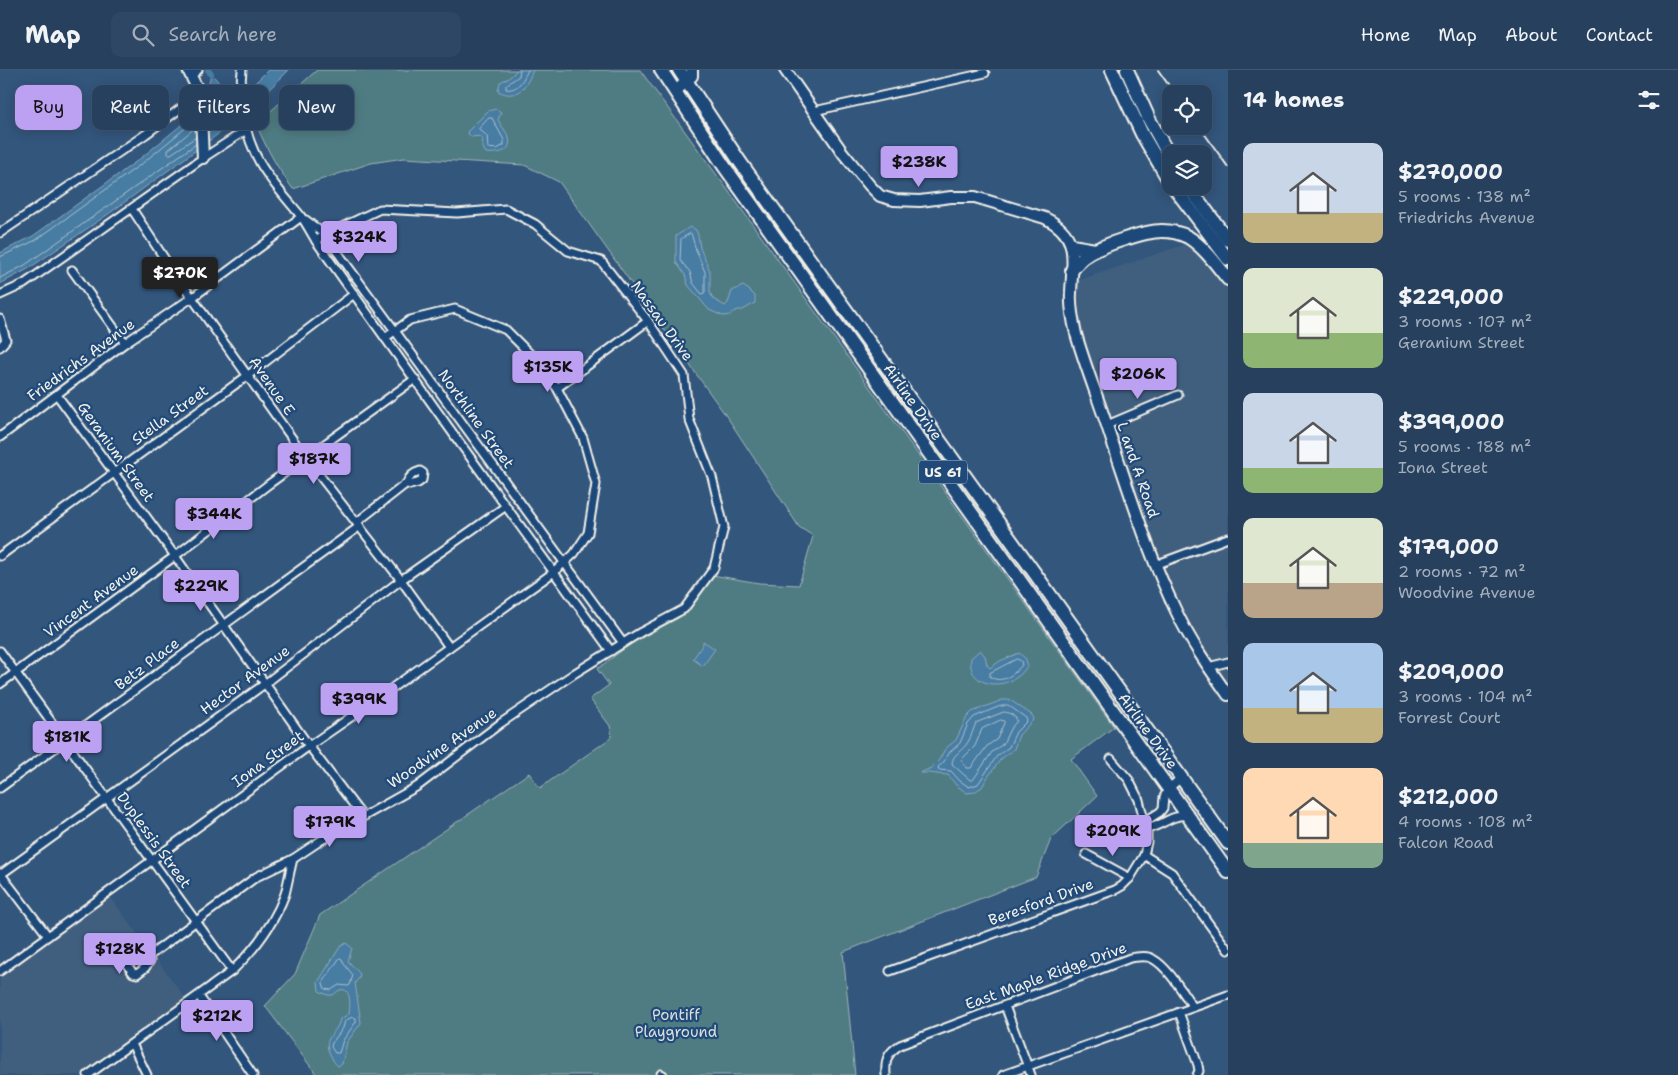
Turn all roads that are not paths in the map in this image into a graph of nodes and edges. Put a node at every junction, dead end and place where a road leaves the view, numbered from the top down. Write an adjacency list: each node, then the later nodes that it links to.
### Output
1 (242, 70): 11 (street, Northline Street)
2 (661, 70): 12 (highway, Airline Drive / US 61)
3 (679, 70): 9 (highway, Airline Drive / US 61)
4 (785, 70): 14 (street)
5 (1112, 70): 19 (highway)
6 (1127, 70): 17 (highway)
7 (193, 72): 10 (street)
8 (985, 73): 14 (street)
9 (689, 76): 12 (street); 43 (highway, Airline Drive / US 61)
10 (197, 85)
11 (240, 85)
12 (675, 92): 44 (highway, Airline Drive / US 61)
13 (179, 110): 24 (street)
14 (814, 110): 28 (street)
15 (201, 130): 18 (street)
16 (246, 130): 18 (street); 23 (street, Northline Street)
17 (1164, 145)
18 (203, 154): 22 (street)
19 (1162, 169)
20 (1179, 195): 30 (highway)
21 (1194, 195): 26 (highway)
22 (132, 209): 35 (street); 36 (street, Avenue E)
23 (301, 217): 25 (street, Northline Street); 27 (street, Northline Street); 36 (street, Friedrichs Avenue)
24 (0, 233)
25 (325, 235): 27 (street, Nassau Drive); 38 (street, Nassau Drive); 39 (street, Northline Street)
26 (1228, 240)
27 (316, 241): 34 (street, Northline Street)
28 (1072, 246): 29 (highway); 32 (street, L and A Road)
29 (1095, 250): 32 (highway); 33 (highway)
30 (1228, 259)
31 (72, 270): 41 (street)
32 (1072, 270): 50 (street, L and A Road)
33 (1228, 279)
34 (354, 294): 40 (street, Northline Street); 45 (street, Stella Street)
35 (0, 295)
36 (192, 297): 41 (street, Friedrichs Avenue); 45 (street, Avenue E)
37 (0, 319): 42 (street)
38 (648, 321): 47 (street); 67 (street, Nassau Drive)
39 (395, 331): 40 (street, Iona Street); 47 (street, Iona Street); 60 (street, Northline Street)
40 (385, 338): 46 (street, Northline Street)
41 (125, 344): 48 (street, Friedrichs Avenue)
42 (0, 347)
43 (882, 361): 44 (highway); 64 (highway, Airline Drive / US 61)
44 (870, 370): 65 (highway, Airline Drive / US 61)
45 (247, 376): 52 (street, Avenue E); 53 (street, Stella Street)
46 (415, 379): 52 (street, Vincent Avenue); 55 (street, Northline Street)
47 (557, 388): 60 (street, Iona Street)
48 (57, 394): 51 (street, Friedrichs Avenue); 53 (street, Geranium Street)
49 (1178, 395): 50 (street)
50 (1107, 425): 61 (street, L and A Road)
51 (0, 437)
52 (306, 458): 56 (street, Avenue E); 59 (street, Vincent Avenue)
53 (114, 473): 58 (street, Stella Street); 59 (street, Geranium Street)
54 (407, 483): 56 (street, Betz Place)
55 (506, 506): 62 (street, Northline Street); 63 (street, Hector Avenue)
56 (358, 524): 63 (street, Avenue E); 66 (street, Betz Place)
57 (1228, 538): 61 (street)
58 (0, 556)
59 (175, 556): 66 (street, Geranium Street); 73 (street, Vincent Avenue)
60 (564, 563): 62 (street, Iona Street); 67 (street, Northline Street)
61 (1155, 565): 72 (street, L and A Road)
62 (554, 572): 68 (street, Iona Street); 70 (street, Northline Street)
63 (401, 580): 68 (street, Avenue E); 74 (street, Hector Avenue)
64 (1045, 588): 65 (highway); 76 (highway, Airline Drive / US 61)
65 (1033, 598): 78 (highway, Airline Drive / US 61)
66 (223, 624): 74 (street, Geranium Street); 79 (street, Betz Place)
67 (624, 643): 70 (street, Nassau Drive)
68 (449, 647): 80 (street, Iona Street)
69 (0, 651): 73 (street, Duplessis Street)
70 (611, 651): 87 (street, Woodvine Avenue)
71 (1228, 662): 72 (street)
72 (1208, 667): 77 (street, L and A Road)
73 (16, 672): 75 (street, Vincent Avenue); 79 (street, Duplessis Street)
74 (266, 683): 80 (street, Geranium Street); 85 (street, Hector Avenue)
75 (0, 684)
76 (1121, 693): 78 (highway); 82 (highway, Airline Drive / US 61)
77 (1228, 695)
78 (1108, 703): 84 (highway, Airline Drive / US 61)
79 (65, 742): 83 (street, Betz Place); 85 (street, Duplessis Street)
80 (309, 746): 87 (street, Geranium Street); 93 (street, Iona Street)
81 (1111, 759): 88 (street, Beresford Drive)
82 (1181, 778): 84 (street); 89 (highway, Airline Drive / US 61)
83 (0, 788)
84 (1169, 788): 86 (highway, Airline Drive / US 61); 88 (street)
85 (107, 797): 93 (street, Duplessis Street); 95 (street, Hector Avenue)
86 (1189, 816): 88 (street); 94 (highway, Airline Drive / US 61)
87 (363, 817): 92 (street, Woodvine Avenue)
88 (1145, 825): 91 (street, Beresford Drive)
89 (1228, 844)
90 (1086, 854): 96 (street)
91 (1144, 855): 96 (street, Beresford Drive); 99 (street)
92 (293, 859): 97 (street, Woodvine Avenue); 103 (street)
93 (152, 862): 97 (street, Duplessis Street); 98 (street, Iona Street)
94 (1228, 872)
95 (0, 874): 98 (street)
96 (1130, 878): 102 (street, Beresford Drive)
97 (196, 922): 100 (street, Woodvine Avenue); 103 (street, Duplessis Street)
98 (48, 936): 101 (street, Iona Street)
99 (1228, 950)
100 (149, 956)
101 (0, 971)
102 (890, 971)
103 (232, 972): 105 (street)
104 (1228, 995): 107 (street)
105 (199, 996): 109 (street); 113 (street)
106 (1005, 1006): 107 (street, East Maple Ridge Drive); 110 (street); 114 (street, East Maple Ridge Drive)
107 (1193, 1007): 108 (street)
108 (1179, 1012): 110 (street); 117 (street)
109 (132, 1044): 111 (street); 112 (street)
110 (1027, 1066): 115 (street); 116 (street)
111 (88, 1075)
112 (147, 1075)
113 (253, 1075)
114 (886, 1075)
115 (1003, 1075)
116 (1031, 1075)
117 (1197, 1075)

